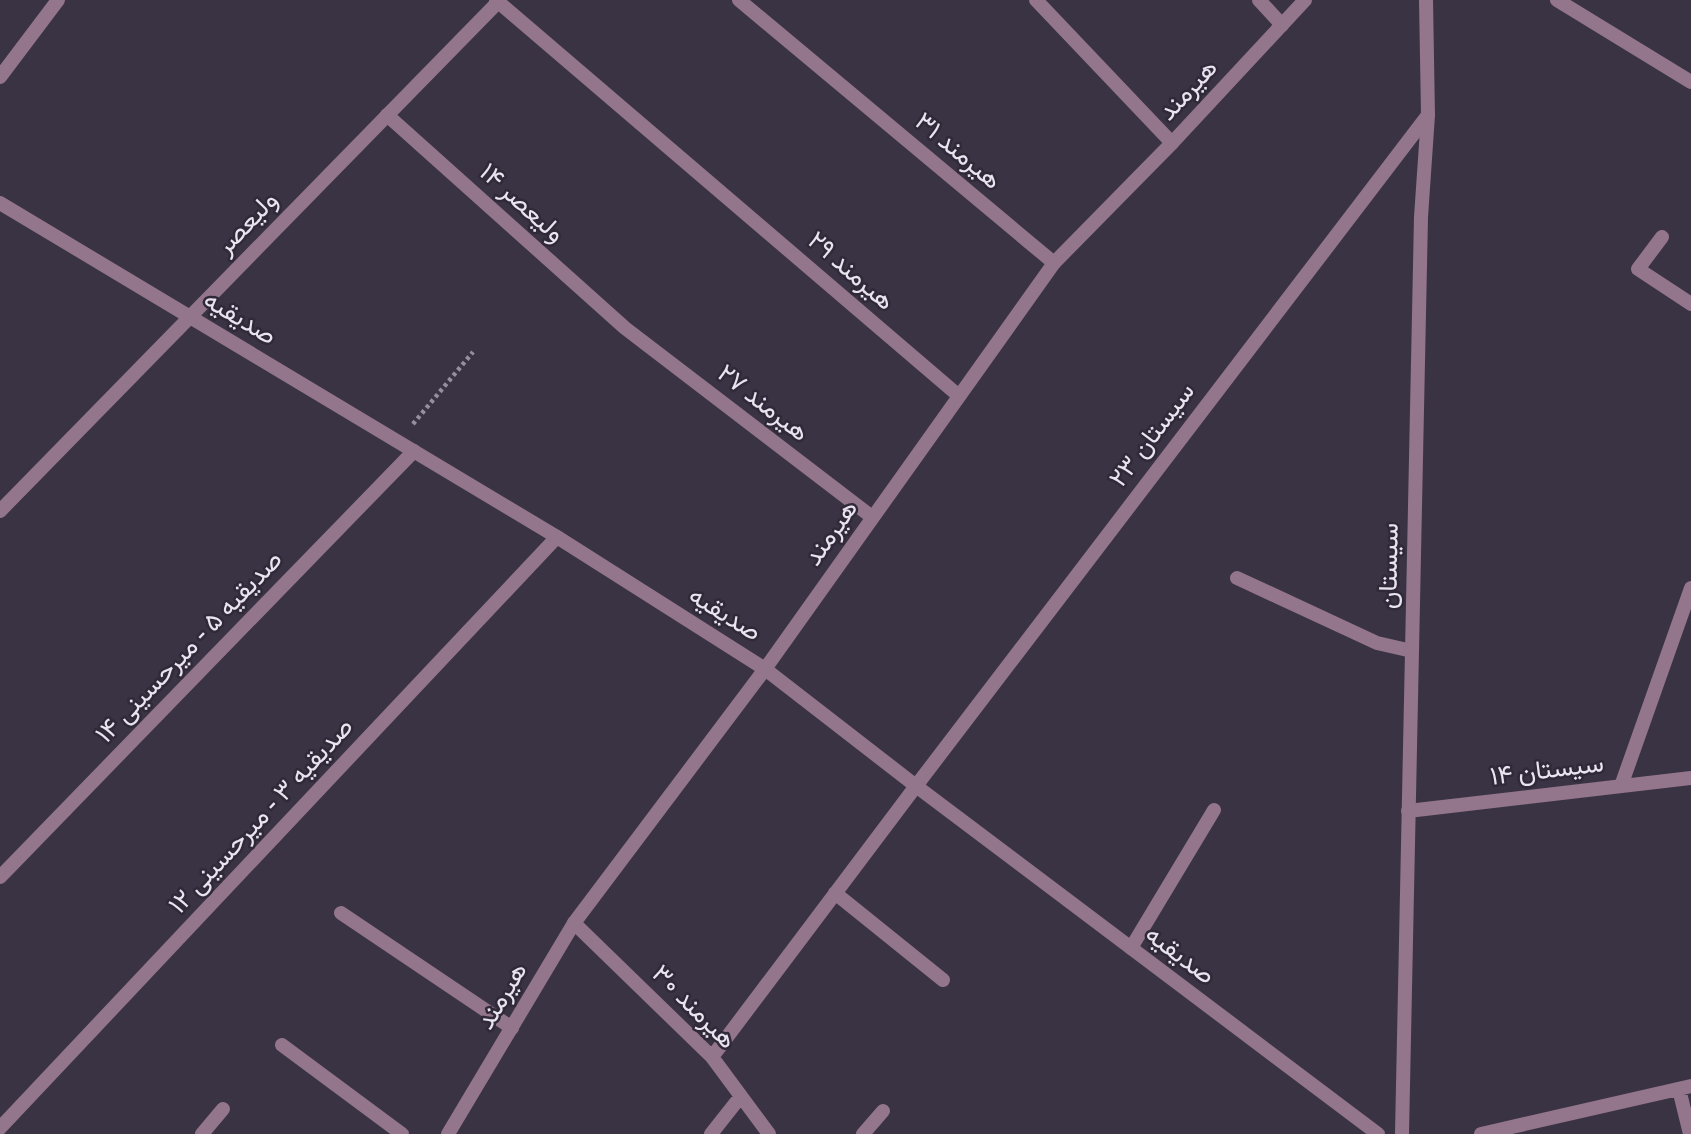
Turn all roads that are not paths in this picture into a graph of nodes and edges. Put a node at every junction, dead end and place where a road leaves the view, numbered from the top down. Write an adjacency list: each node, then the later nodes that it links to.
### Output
1 (58, 0): 10 (street)
2 (739, 0): 17 (street, هیرمند ۳۱)
3 (1037, 0): 14 (street)
4 (1259, 0): 9 (street)
5 (1305, 0): 9 (street, هیرمند)
6 (1426, 0): 13 (street, سیستان)
7 (1557, 0): 11 (street)
8 (498, 1): 12 (street, ولیعصر); 21 (street, هیرمند ۲۹)
9 (1282, 25): 14 (street, هیرمند)
10 (0, 77)
11 (1691, 82)
12 (387, 115): 19 (street, ولیعصر); 20 (street, ولیعصر ۱۴)
13 (1428, 115): 28 (street, سیستان); 31 (street, سیستان ۲۳)
14 (1172, 143): 17 (street, هیرمند)
15 (0, 203): 19 (street, صدیقیه)
16 (1662, 237): 18 (street)
17 (1054, 263): 21 (street, هیرمند)
18 (1691, 304)
19 (190, 317): 22 (street, صدیقیه); 23 (street, ولیعصر)
20 (625, 328): 24 (street, هیرمند ۲۷)
21 (959, 396): 24 (street, هیرمند)
22 (414, 451): 25 (street, صدیقیه); 35 (street, صدیقیه ۵ - میرحسینی ۱۴)
23 (0, 511)
24 (872, 517): 29 (street, هیرمند)
25 (557, 537): 29 (street, صدیقیه); 48 (street, صدیقیه ۳ - میرحسینی ۱۲)
26 (1237, 578): 28 (street)
27 (1691, 588): 32 (street)
28 (1412, 651): 34 (street, سیستان)
29 (765, 669): 31 (street, صدیقیه); 38 (street, هیرمند)
30 (1691, 778): 32 (street, سیستان ۱۴)
31 (916, 786): 36 (street, سیستان ۲۳); 39 (street, صدیقیه)
32 (1621, 786): 34 (street, سیستان ۱۴)
33 (1214, 810): 39 (street)
34 (1408, 811): 56 (street, سیستان)
35 (0, 877)
36 (835, 893): 40 (street); 43 (street, سیستان ۲۳)
37 (341, 913): 41 (street)
38 (574, 923): 41 (street, هیرمند); 43 (street, هیرمند ۳۰)
39 (1131, 948): 55 (street, صدیقیه)
40 (943, 980)
41 (512, 1028): 51 (street, هیرمند)
42 (282, 1045): 50 (street)
43 (712, 1057): 45 (street, هیرمند ۳۰)
44 (1685, 1087): 57 (street); 58 (street)
45 (741, 1096): 52 (street); 53 (street, هیرمند ۳۰)
46 (223, 1109): 49 (street)
47 (883, 1111): 54 (street)
48 (0, 1128)
49 (202, 1134)
50 (402, 1134)
51 (448, 1134)
52 (710, 1134)
53 (769, 1134)
54 (863, 1134)
55 (1378, 1134)
56 (1402, 1134)
57 (1481, 1134)
58 (1690, 1134)

